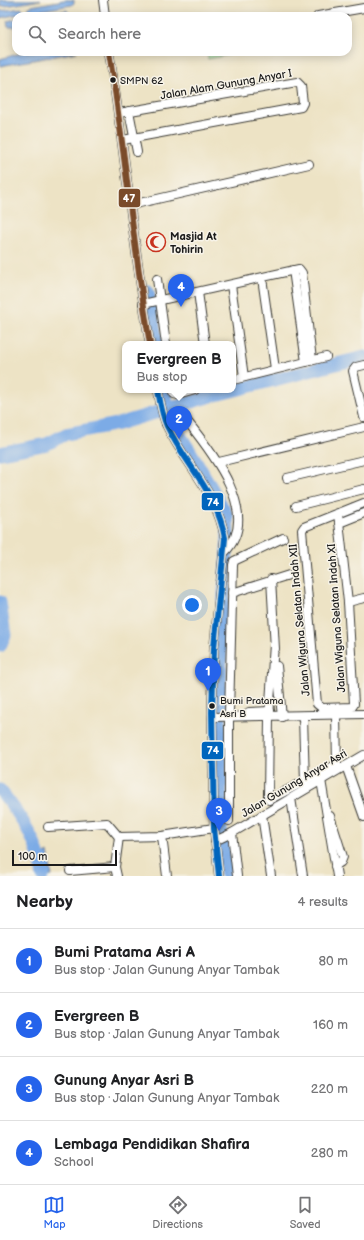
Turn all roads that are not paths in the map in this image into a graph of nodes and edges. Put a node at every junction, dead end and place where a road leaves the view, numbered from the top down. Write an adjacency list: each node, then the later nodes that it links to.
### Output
1 (103, 0): 3 (street)
2 (364, 8): 4 (street)
3 (104, 12)
4 (341, 12)
5 (110, 56): 7 (street)
6 (129, 111): 7 (street, Jalan Alam Gunung Anyar I); 8 (street); 8 (street, Jalan Alam Gunung Anyar I)
7 (119, 113): 9 (street)
8 (134, 139): 9 (street, Jalan Alam Gunung Anyar I); 10 (street)
9 (123, 140): 12 (street)
10 (137, 152)
11 (309, 164): 12 (street)
12 (131, 205): 18 (street)
13 (262, 278): 15 (street); 23 (street); 25 (street)
14 (157, 279): 17 (street)
15 (231, 285): 16 (street); 26 (street)
16 (198, 292): 17 (street); 21 (street)
17 (160, 301): 18 (street); 20 (street)
18 (145, 304): 19 (street)
19 (150, 341)
20 (166, 341)
21 (205, 341)
22 (326, 356): 23 (street)
23 (309, 361): 25 (street)
24 (364, 365): 31 (street)
25 (275, 369): 26 (street)
26 (244, 377): 27 (street)
27 (236, 379)
28 (159, 393): 33 (street)
29 (174, 393): 30 (street)
30 (185, 393)
31 (362, 396): 32 (street)
32 (364, 417)
33 (171, 422): 36 (street); 45 (street)
34 (364, 427): 36 (street)
35 (364, 460): 37 (street)
36 (219, 462): 45 (street)
37 (287, 478)
38 (364, 489): 40 (street)
39 (364, 503): 41 (street, Jalan Wiguna Selatan Indah XII)
40 (296, 506)
41 (338, 513): 43 (street, Jalan Wiguna Selatan Indah XI); 52 (street, Jalan Wiguna Selatan Indah XII)
42 (364, 513): 43 (street)
43 (339, 523): 50 (street, Jalan Wiguna Selatan Indah XI)
44 (283, 538): 48 (street)
45 (226, 551): 55 (street)
46 (289, 575): 47 (street)
47 (271, 579): 48 (street); 51 (street)
48 (232, 593): 55 (street)
49 (364, 598): 50 (street)
50 (348, 602): 52 (street, Jalan Wiguna Selatan Indah XI)
51 (274, 644): 53 (street); 57 (street)
52 (317, 704)
53 (270, 714): 55 (street); 57 (street); 62 (street)
54 (364, 714): 56 (street)
55 (221, 715): 66 (street); 68 (street)
56 (336, 715): 58 (street); 62 (street)
57 (282, 717): 58 (street)
58 (303, 717): 62 (street)
59 (364, 755): 60 (street, Jalan Gunung Anyar Asri)
60 (346, 766): 61 (street, Jalan Gunung Anyar Asri); 65 (street)
61 (321, 780): 63 (street, Jalan Gunung Anyar Asri); 81 (street)
62 (305, 782)
63 (291, 798): 64 (street, Jalan Gunung Anyar Asri); 80 (street)
64 (262, 815): 69 (street, Jalan Gunung Anyar Asri); 79 (street)
65 (364, 816)
66 (229, 821)
67 (48, 827): 70 (street)
68 (214, 828): 71 (street); 72 (street)
69 (231, 834): 72 (street, Jalan Gunung Anyar Asri); 78 (street)
70 (119, 836): 71 (street); 73 (street)
71 (162, 836): 76 (street)
72 (218, 840): 77 (street)
73 (116, 867): 74 (street); 75 (street)
74 (70, 871)
75 (117, 876)
76 (167, 876)
77 (219, 876)
78 (237, 876)
79 (272, 876)
80 (303, 876)
81 (337, 876)

